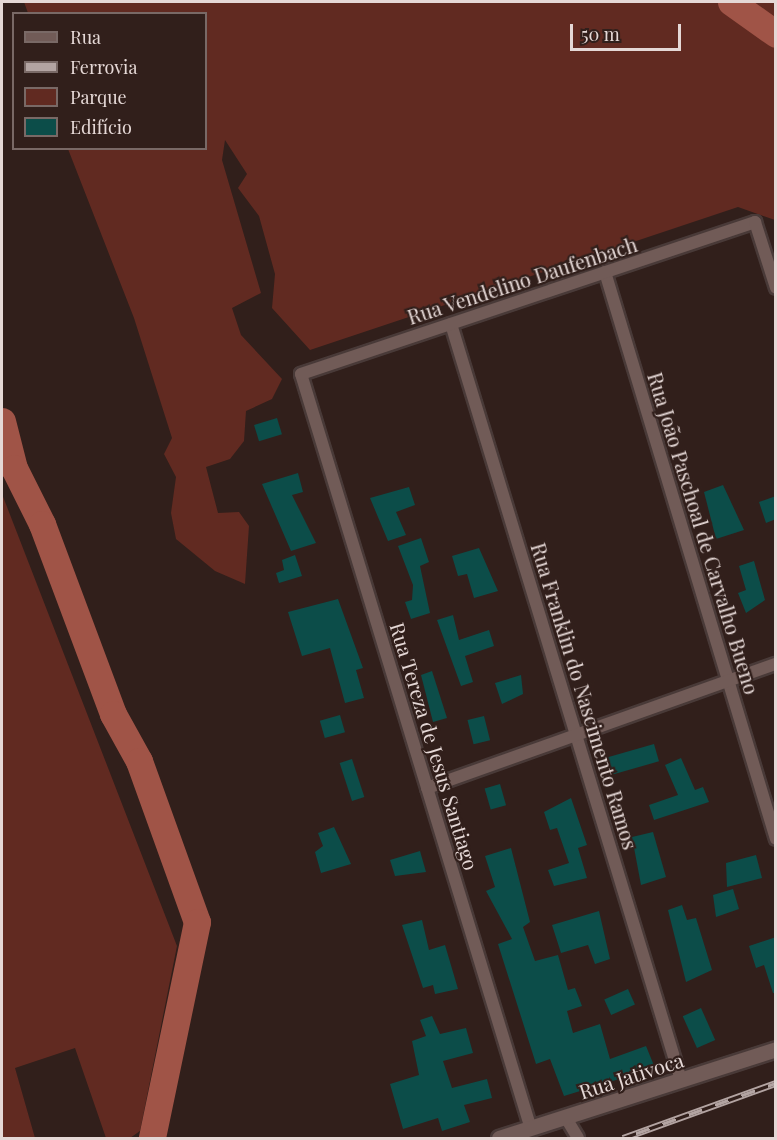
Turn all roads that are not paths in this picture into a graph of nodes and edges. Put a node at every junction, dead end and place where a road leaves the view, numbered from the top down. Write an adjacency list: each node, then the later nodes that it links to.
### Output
1 (605, 273): 2 (street, Rua Vendelino Daufenbach); 3 (street, Rua Vendelino Daufenbach); 6 (street, Rua João Paschoal de Carvalho Bueno)
2 (776, 288)
3 (451, 324): 4 (street, Rua Vendelino Daufenbach); 7 (street, Rua Franklin do Nascimento Ramos)
4 (301, 374): 8 (street, Rua Tereza de Jesus Santiago)
5 (776, 664): 6 (street)
6 (728, 681): 7 (street); 9 (street, Rua João Paschoal de Carvalho Bueno)
7 (576, 735): 8 (street); 11 (street, Rua Franklin do Nascimento Ramos)
8 (427, 788): 13 (street, Rua Tereza de Jesus Santiago)
9 (776, 839)
10 (776, 1049): 11 (street, Rua Jativoca)
11 (681, 1080): 12 (street, Rua Jativoca)
12 (566, 1119): 13 (street, Rua Jativoca); 15 (street)
13 (531, 1129): 14 (street, Rua Jativoca)
14 (499, 1138)
15 (578, 1138)

